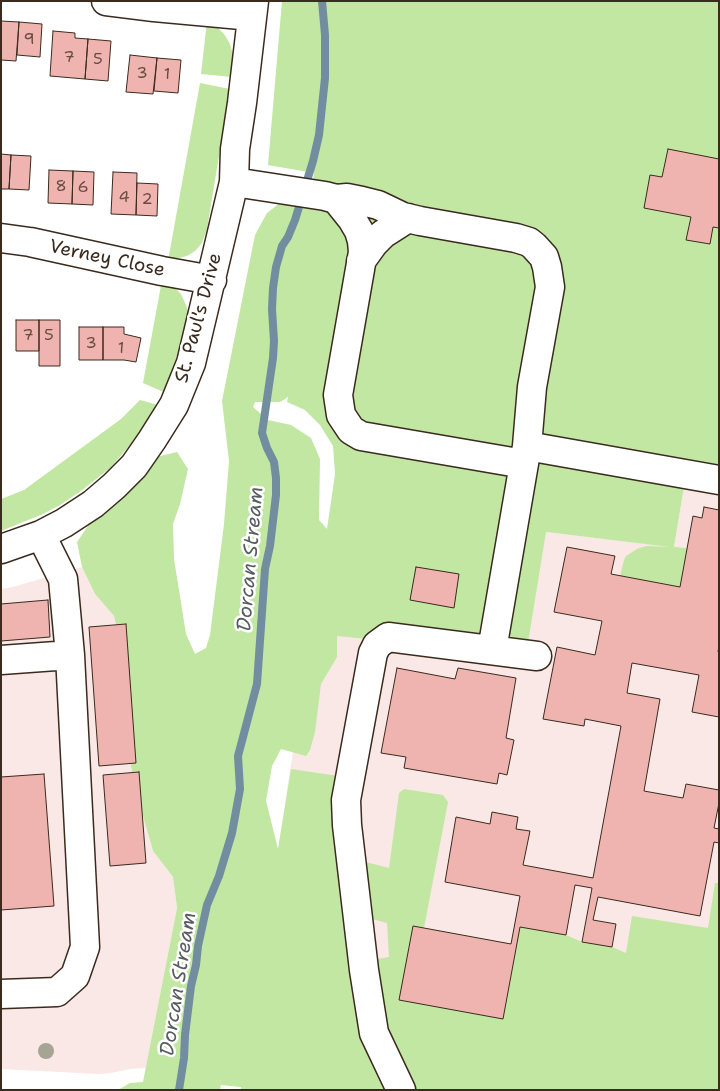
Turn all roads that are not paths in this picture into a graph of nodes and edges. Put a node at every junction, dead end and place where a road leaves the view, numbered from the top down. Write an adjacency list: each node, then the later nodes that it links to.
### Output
1 (106, 1): 2 (street)
2 (253, 9): 3 (street, St. Paul's Drive)
3 (234, 182): 4 (street); 8 (street, St. Paul's Drive)
4 (330, 197): 5 (street); 7 (street)
5 (408, 218): 7 (street); 9 (street)
6 (1, 238): 8 (street, Verney Close)
7 (361, 261): 9 (street)
8 (212, 280): 11 (street, St. Paul's Drive)
9 (526, 455): 10 (street); 13 (street)
10 (719, 480)
11 (41, 535): 12 (street, St. Paul's Drive); 14 (street)
12 (1, 549)
13 (492, 650): 15 (street); 18 (street)
14 (70, 655): 16 (street); 17 (street)
15 (537, 656)
16 (1, 660)
17 (1, 994)
18 (401, 1090)

